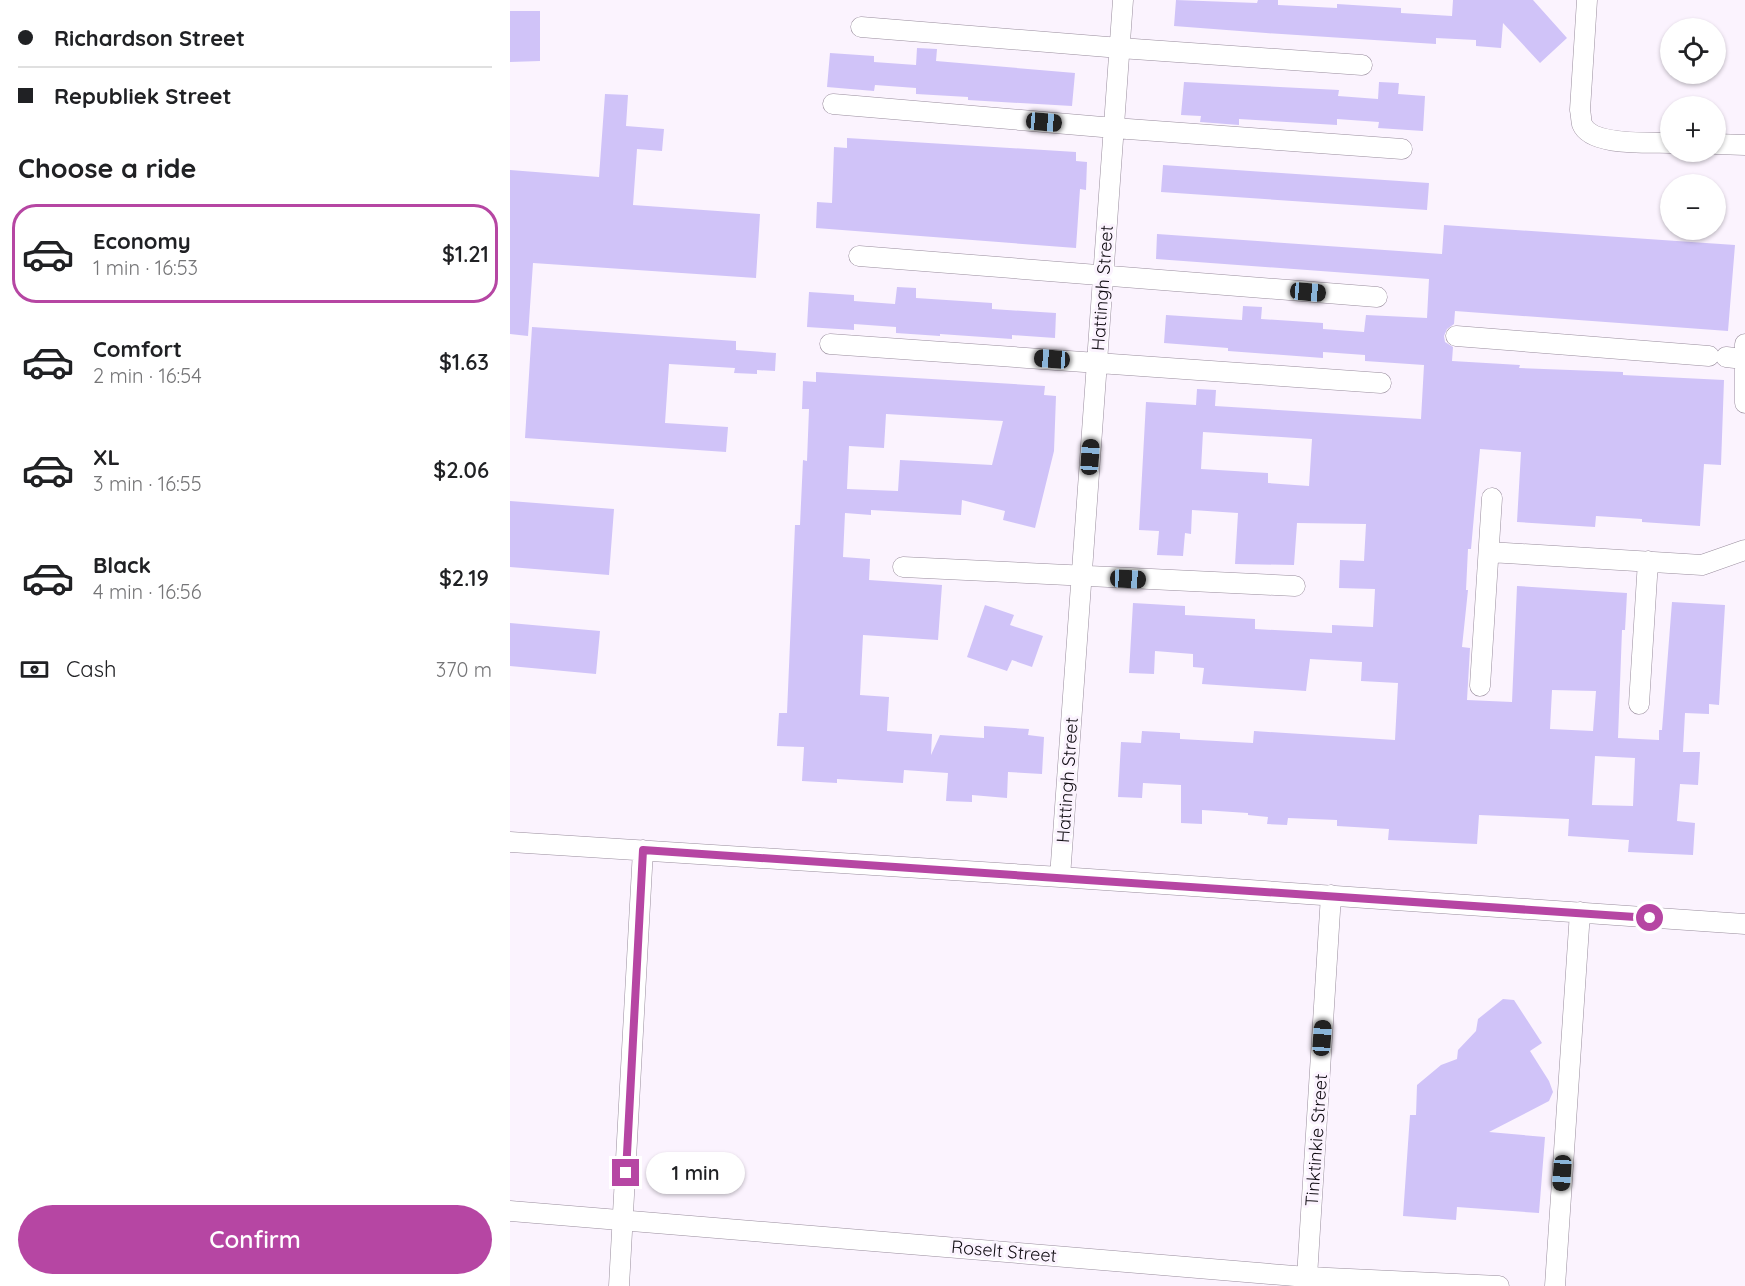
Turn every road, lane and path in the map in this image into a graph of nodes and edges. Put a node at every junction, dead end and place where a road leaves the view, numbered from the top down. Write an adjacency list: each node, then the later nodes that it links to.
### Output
1 (1123, 0): 4 (street, Hattingh Street)
2 (1587, 0): 8 (street)
3 (861, 27): 4 (street)
4 (1120, 48): 5 (street); 7 (street, Hattingh Street)
5 (1362, 65)
6 (833, 104): 7 (street)
7 (1114, 128): 11 (street); 13 (street, Hattingh Street)
8 (1660, 142)
9 (1726, 145): 10 (street)
10 (1745, 146)
11 (1402, 149)
12 (860, 256): 13 (street)
13 (1103, 277): 14 (street); 18 (street, Hattingh Street)
14 (1377, 297)
15 (1456, 336): 17 (street)
16 (830, 344): 18 (street)
17 (1731, 354): 20 (street)
18 (1097, 362): 19 (street); 26 (street, Hattingh Street)
19 (1381, 383)
20 (1745, 403)
21 (1492, 498): 23 (street)
22 (1745, 550): 24 (street)
23 (1489, 552): 24 (street); 28 (street)
24 (1648, 561): 29 (street)
25 (903, 567): 26 (street)
26 (1081, 576): 27 (street); 32 (street, Hattingh Street)
27 (1295, 586)
28 (1480, 686)
29 (1639, 704)
30 (510, 842): 31 (street)
31 (643, 850): 32 (street); 37 (street)
32 (1060, 877): 33 (street)
33 (1331, 895): 34 (street); 38 (street, Tinktinkie Street)
34 (1580, 912): 35 (street); 41 (street)
35 (1745, 924)
36 (510, 1211): 37 (street, Roselt Street)
37 (624, 1219): 38 (street, Roselt Street); 39 (street)
38 (1307, 1277): 40 (street, Roselt Street)
39 (619, 1286)
40 (1498, 1286)
41 (1555, 1286)

